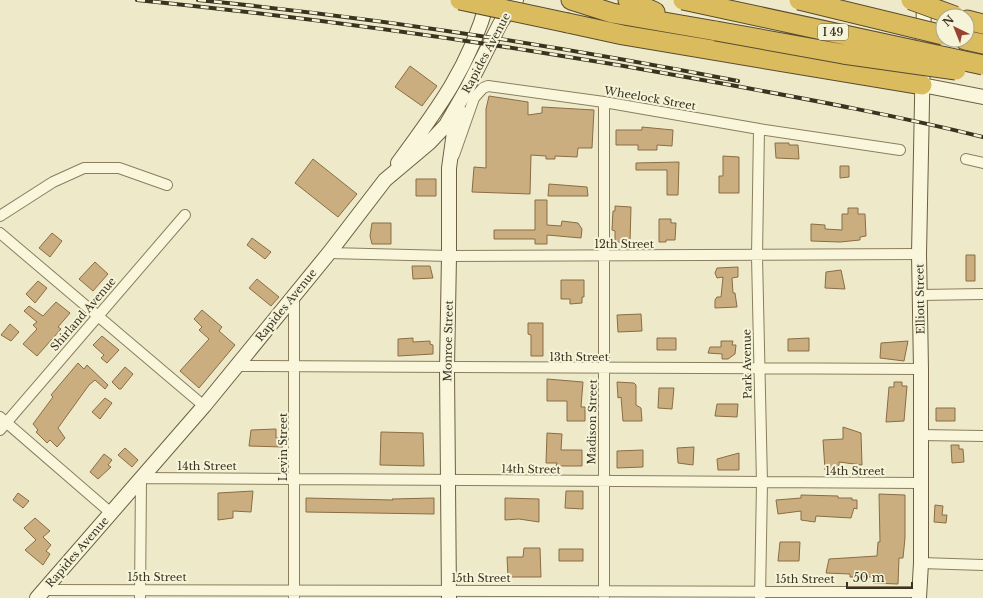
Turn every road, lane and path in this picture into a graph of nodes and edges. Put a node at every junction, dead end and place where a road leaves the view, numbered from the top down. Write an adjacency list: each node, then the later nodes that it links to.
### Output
1 (460, 0): 15 (highway, bridge)
2 (488, 0): 24 (main road)
3 (516, 0): 16 (main road, Rapides Avenue)
4 (571, 0): 11 (highway)
5 (628, 0): 11 (highway)
6 (683, 0): 13 (highway, I 49, bridge)
7 (799, 0): 12 (highway, I 49, bridge)
8 (911, 0): 10 (highway, bridge)
9 (924, 0): 15 (main road, Elliott Street)
10 (935, 9)
11 (691, 26): 14 (highway, bridge)
12 (935, 33)
13 (983, 65)
14 (983, 74)
15 (922, 85): 17 (main road); 30 (main road, Elliott Street)
16 (468, 87): 23 (main road, Monroe Street); 24 (main road, Rapides Avenue)
17 (983, 98)
18 (604, 102): 19 (street, Wheelock Street); 23 (street, Wheelock Street); 32 (street, Madison Street)
19 (759, 129): 20 (street, Wheelock Street); 33 (street, Park Avenue)
20 (900, 150)
21 (966, 159): 22 (street)
22 (983, 162)
23 (449, 168): 31 (main road, Monroe Street)
24 (385, 180): 29 (main road, Rapides Avenue)
25 (167, 185): 27 (street)
26 (185, 215): 37 (street, Shirland Avenue)
27 (0, 216)
28 (0, 233): 37 (street)
29 (329, 253): 31 (street, 12th Street); 36 (main road, Rapides Avenue)
30 (919, 254): 33 (street, 12th Street); 35 (main road, Elliott Street)
31 (449, 256): 32 (street, 12th Street); 40 (main road, Monroe Street)
32 (605, 256): 33 (street, 12th Street); 41 (street, Madison Street)
33 (757, 256): 43 (street, Park Avenue)
34 (983, 294): 35 (street)
35 (920, 295): 42 (main road, Elliott Street)
36 (294, 296): 38 (main road, Rapides Avenue); 39 (street, Levin Street)
37 (98, 316): 44 (street); 45 (street, Shirland Avenue)
38 (236, 366): 39 (street, 13th Street); 44 (main road, Rapides Avenue)
39 (295, 366): 40 (street, 13th Street); 49 (street, Levin Street)
40 (447, 368): 41 (street, 13th Street); 50 (main road, Monroe Street)
41 (604, 369): 43 (street, 13th Street); 51 (street, Madison Street)
42 (921, 369): 43 (street, 13th Street); 46 (main road, Elliott Street)
43 (759, 370): 52 (street, Park Avenue)
44 (204, 406): 48 (main road, Rapides Avenue)
45 (2, 423): 54 (street)
46 (920, 435): 47 (street); 53 (main road, Elliott Street)
47 (983, 436)
48 (141, 478): 49 (street, 14th Street); 54 (main road, Rapides Avenue); 57 (street)
49 (295, 478): 50 (street, 14th Street); 59 (street, Levin Street)
50 (448, 480): 51 (street, 14th Street); 60 (main road, Monroe Street)
51 (603, 482): 52 (street, 14th Street); 61 (street, Madison Street)
52 (762, 483): 53 (street, 14th Street); 62 (street, Park Avenue)
53 (920, 483): 55 (main road, Elliott Street)
54 (111, 513): 58 (main road, Rapides Avenue)
55 (921, 563): 56 (street); 63 (main road, Elliott Street)
56 (983, 565)
57 (140, 593): 58 (street, 15th Street); 59 (street, 15th Street)
58 (40, 594)
59 (294, 594): 60 (street, 15th Street)
60 (449, 594): 61 (street, 15th Street)
61 (604, 594): 62 (street, 15th Street)
62 (760, 594): 63 (street, 15th Street)
63 (919, 595)

